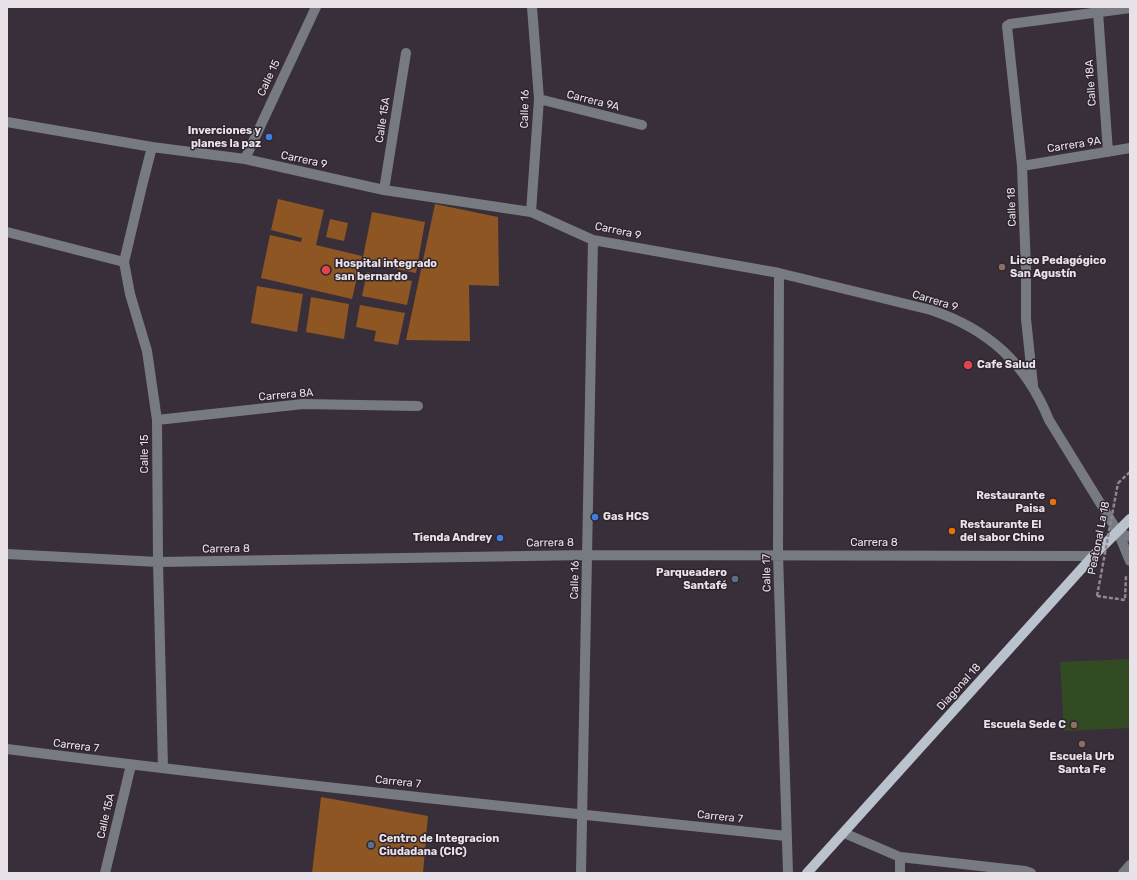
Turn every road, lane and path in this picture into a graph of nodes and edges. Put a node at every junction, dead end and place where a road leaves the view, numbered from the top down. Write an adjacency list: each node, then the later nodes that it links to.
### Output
1 (316, 7): 12 (street, Calle 15)
2 (532, 7): 6 (street, Calle 16)
3 (1130, 8): 4 (street)
4 (1098, 12): 11 (street, Calle 18A); 13 (street, Calle 18)
5 (406, 54): 14 (street, Calle 15A)
6 (539, 99): 8 (street, Carrera 9A); 15 (street, Calle 16)
7 (7, 122): 9 (street, Carrera 9)
8 (642, 125)
9 (152, 147): 12 (street, Carrera 9); 18 (street, Calle 15)
10 (1130, 148): 11 (street, Carrera 9A)
11 (1108, 152): 13 (street, Carrera 9A)
12 (245, 159): 14 (street, Carrera 9)
13 (1022, 166): 20 (street, Calle 18)
14 (384, 190): 15 (street, Carrera 9)
15 (531, 212): 17 (street, Carrera 9)
16 (7, 232): 18 (street)
17 (593, 240): 19 (street, Carrera 9); 29 (street, Calle 16)
18 (124, 262): 22 (street, Calle 15)
19 (779, 273): 20 (street, Carrera 9); 28 (street, Calle 17)
20 (1033, 387): 25 (street, Carrera 9)
21 (418, 406): 22 (street, Carrera 8A)
22 (157, 420): 32 (street, Calle 15)
23 (1130, 472): 31 (path, Peatonal La 18, bridge)
24 (1130, 519): 25 (main road, Diagonal 18)
25 (1118, 532): 26 (street); 30 (main road, Diagonal 18); 31 (street, Carrera 9)
26 (1130, 537)
27 (7, 554): 32 (street, Carrera 8)
28 (778, 554): 29 (street, Carrera 8); 30 (street, Carrera 8); 38 (street, Calle 17)
29 (587, 555): 32 (street, Carrera 8); 36 (street, Calle 16)
30 (1093, 556): 37 (main road, Diagonal 18)
31 (1130, 561)
32 (158, 562): 35 (street, Calle 15)
33 (7, 749): 34 (street, Carrera 7)
34 (131, 765): 35 (street, Carrera 7); 41 (street, Calle 15A)
35 (163, 768): 36 (street, Carrera 7)
36 (582, 815): 38 (street, Carrera 7); 42 (street, Calle 16)
37 (844, 833): 39 (street); 44 (main road, Diagonal 18)
38 (787, 836): 43 (street, Calle 17)
39 (900, 857): 45 (street); 46 (street)
40 (1130, 865): 47 (street)
41 (105, 873)
42 (581, 873)
43 (788, 873)
44 (807, 873)
45 (900, 873)
46 (1031, 873)
47 (1123, 873)

